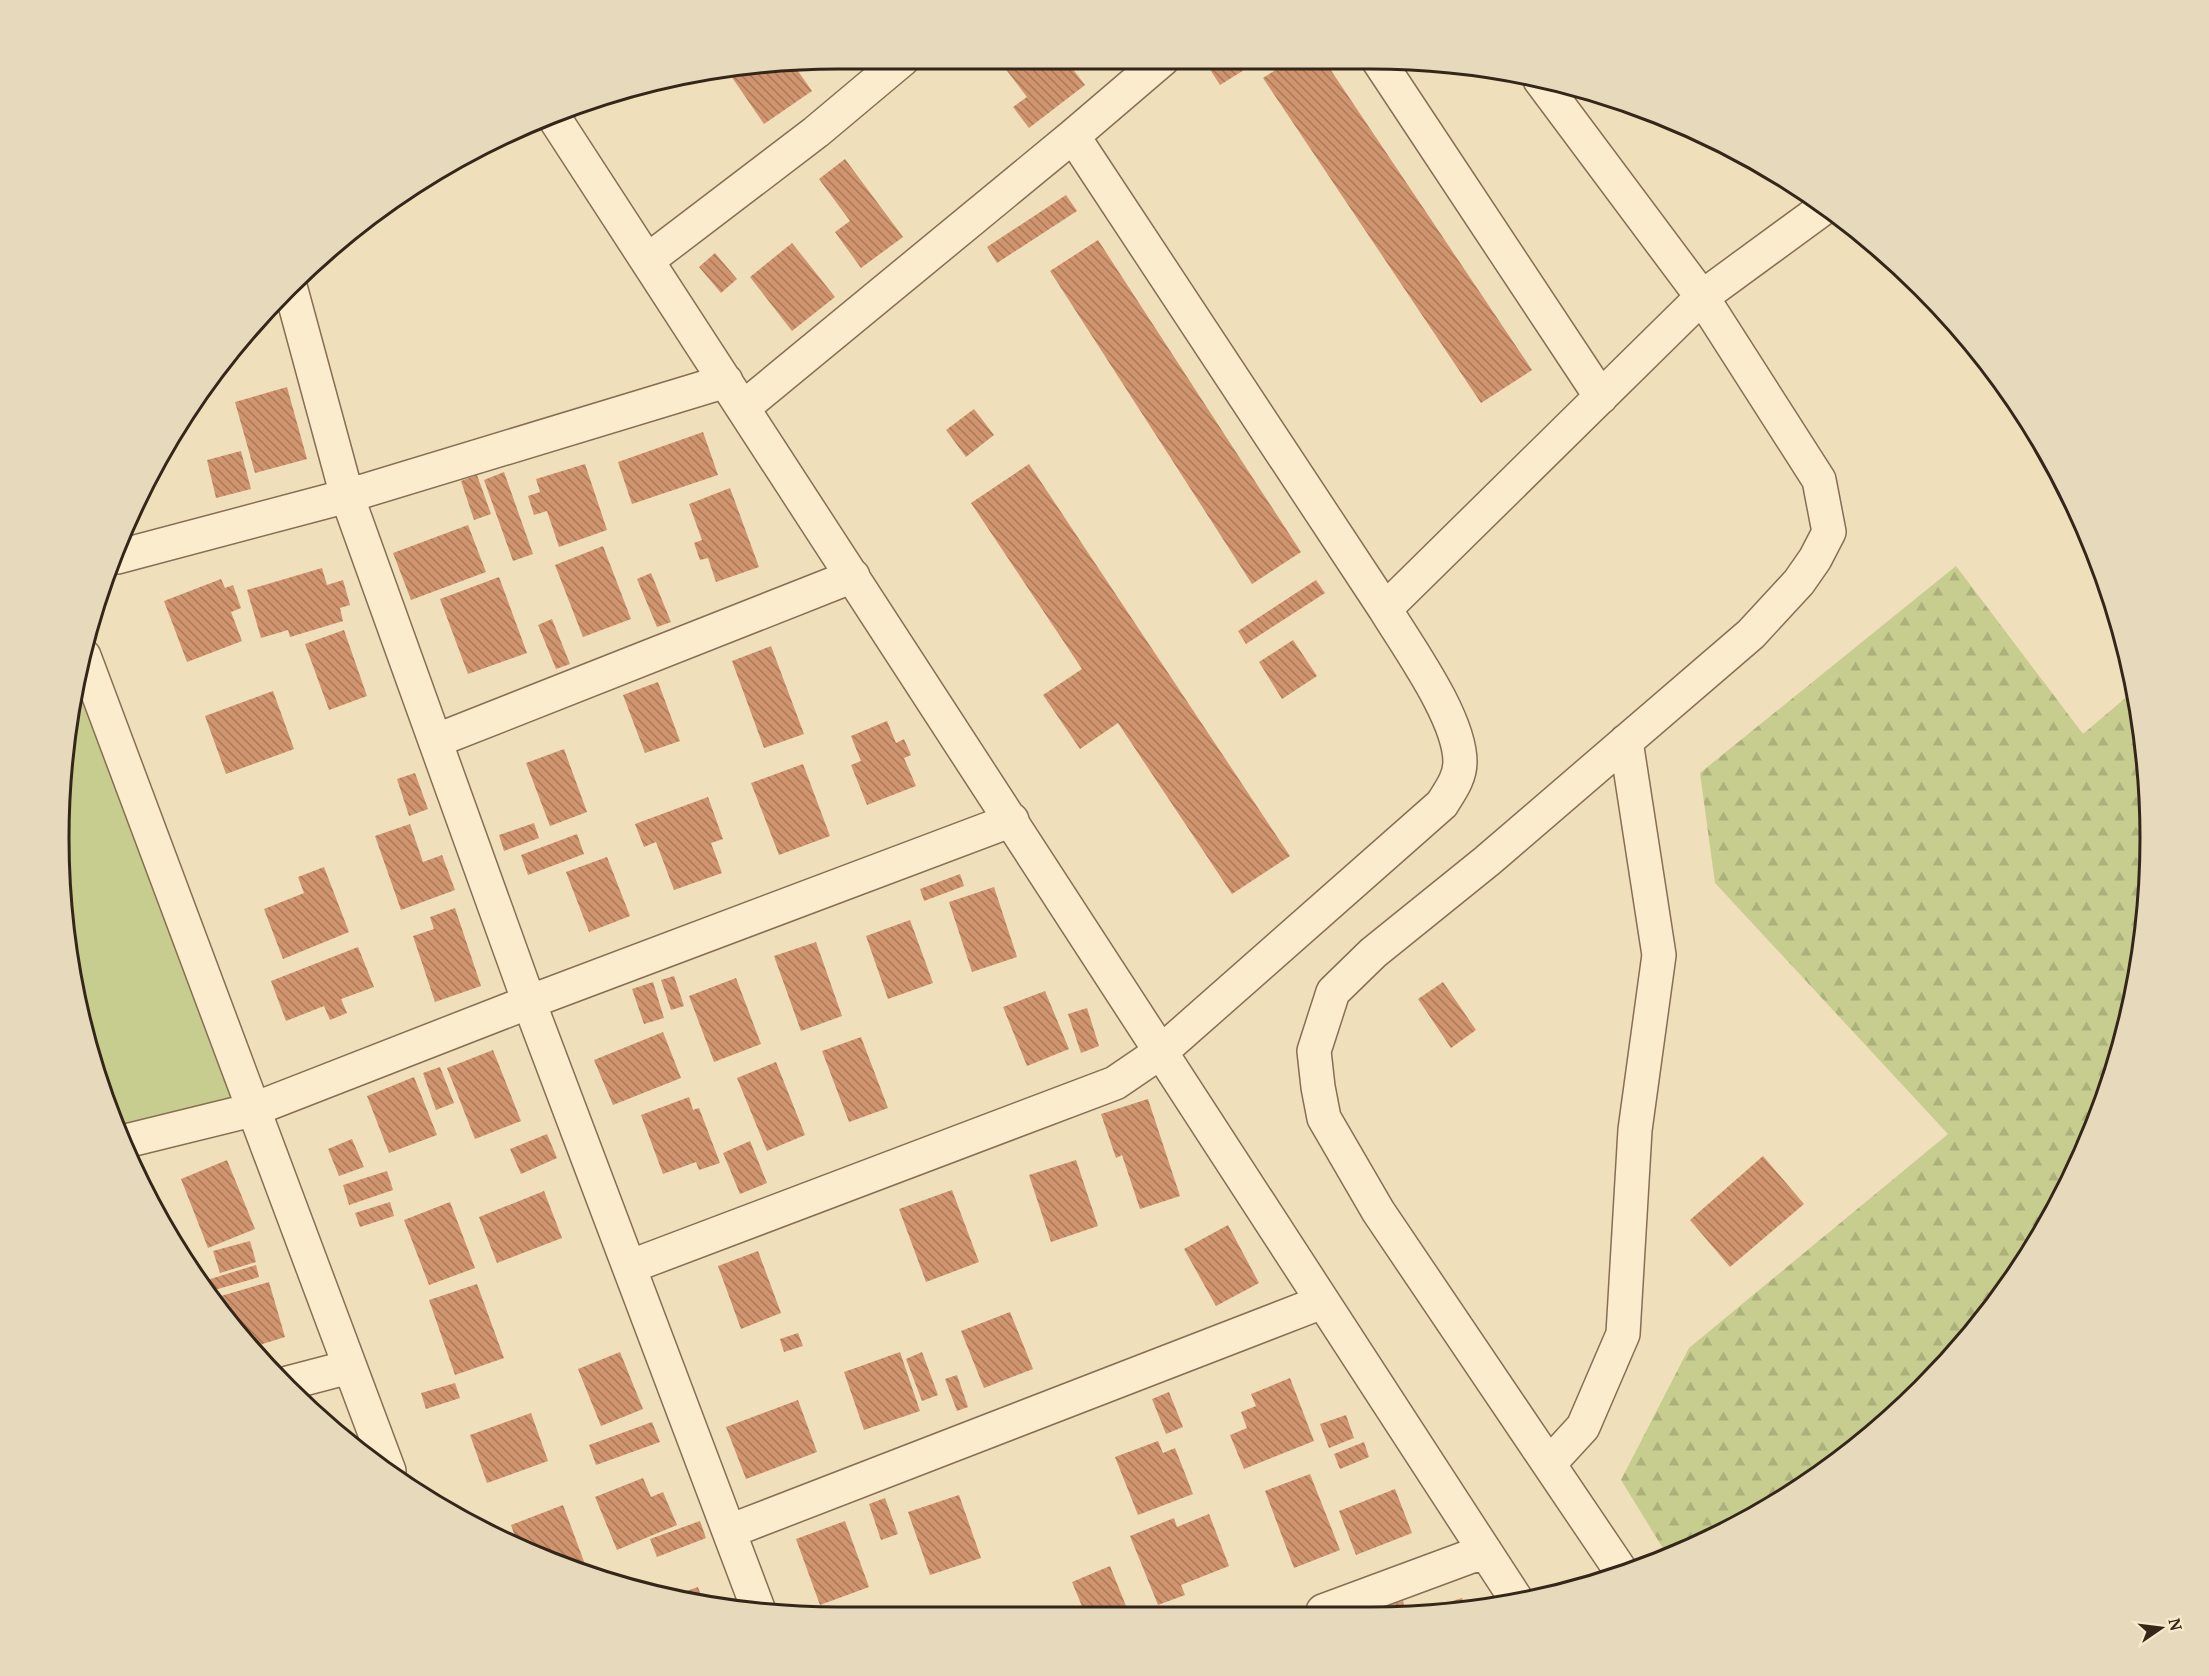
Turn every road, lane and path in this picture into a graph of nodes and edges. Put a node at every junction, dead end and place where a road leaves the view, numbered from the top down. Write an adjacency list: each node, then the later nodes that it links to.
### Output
1 (891, 69): 8 (street)
2 (1151, 69): 6 (street)
3 (1384, 70): 12 (street)
4 (1547, 90): 10 (street)
5 (558, 123): 8 (street)
6 (1073, 136): 13 (street); 17 (street)
7 (1817, 213): 10 (street)
8 (648, 260): 11 (street)
9 (293, 296): 14 (street)
10 (1702, 297): 12 (street); 20 (street)
11 (726, 381): 13 (street); 14 (street)
12 (1601, 397): 17 (street)
13 (744, 407): 16 (street)
14 (347, 496): 15 (street); 19 (street)
15 (124, 555)
16 (853, 576): 19 (street); 21 (street)
17 (1384, 609): 23 (street)
18 (88, 668): 24 (street)
19 (435, 741): 22 (street)
20 (1626, 741): 31 (street); 31 (street)
21 (1012, 820): 22 (street); 23 (street)
22 (529, 1002): 24 (street); 26 (street)
23 (1162, 1051): 26 (street); 27 (street)
24 (252, 1110): 25 (street); 28 (street)
25 (131, 1140)
26 (629, 1267): 32 (street)
27 (1322, 1302): 32 (street); 33 (street)
28 (349, 1367): 29 (street); 30 (street)
29 (294, 1382)
30 (384, 1458)
31 (1549, 1464): 34 (street)
32 (730, 1532): 36 (street)
33 (1485, 1551): 35 (street); 37 (street)
34 (1618, 1566)
35 (1512, 1593)
36 (756, 1602)
37 (1334, 1607)

